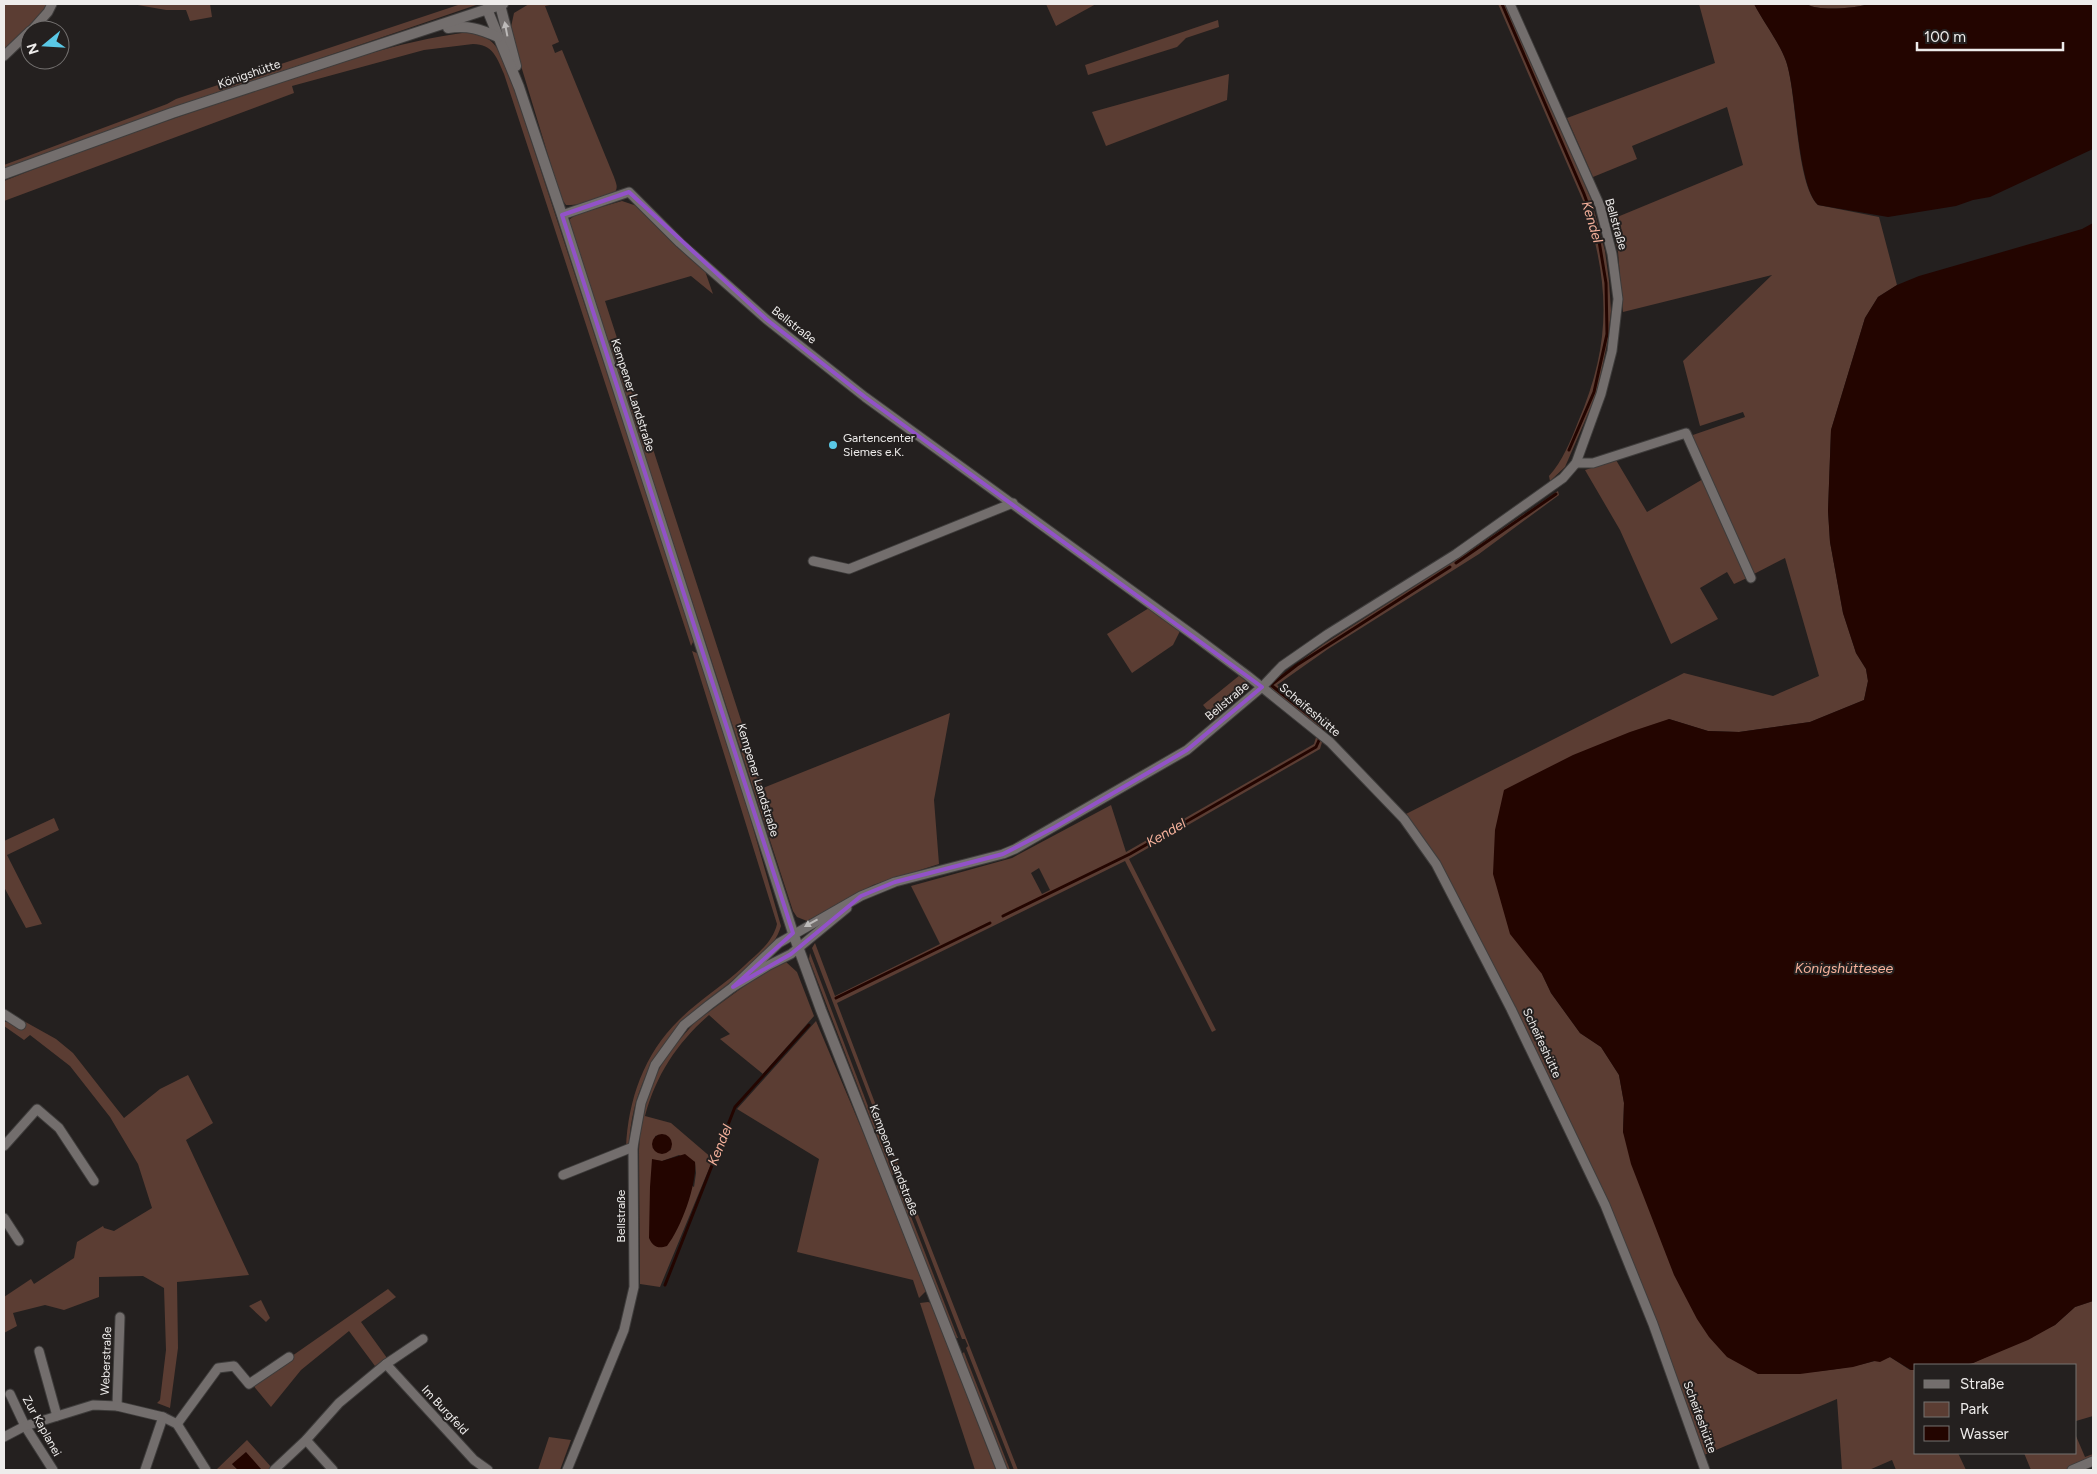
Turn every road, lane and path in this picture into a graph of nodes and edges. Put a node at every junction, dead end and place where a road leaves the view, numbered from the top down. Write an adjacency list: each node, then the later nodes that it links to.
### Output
1 (52, 4): 5 (street)
2 (502, 4): 4 (street, Königshütte); 10 (street, Kempener Landstraße, one-way to 2)
3 (1510, 4): 13 (street, Bellstraße)
4 (487, 9): 6 (street, Königshütte); 7 (street, Kempener Landstraße)
5 (41, 20)
6 (417, 34): 7 (street); 11 (street, Königshütte)
7 (498, 37): 10 (street, Kempener Landstraße)
8 (20, 41): 9 (street)
9 (4, 56)
10 (520, 87): 12 (street, Kempener Landstraße)
11 (4, 174)
12 (562, 215): 14 (street, Bellstraße); 19 (street, Kempener Landstraße)
13 (1576, 463): 16 (street); 17 (street, Bellstraße)
14 (1013, 503): 15 (street); 17 (street, Bellstraße)
15 (813, 561)
16 (1751, 578)
17 (1262, 687): 18 (street, Bellstraße); 53 (street, Scheifeshütte)
18 (861, 896): 19 (street, Bellstraße, one-way to 19); 20 (street, Bellstraße)
19 (793, 933): 20 (street, Kempener Landstraße); 21 (street, Bellstraße)
20 (798, 949): 21 (street, Bellstraße); 52 (street, Kempener Landstraße)
21 (733, 987): 25 (street, Bellstraße)
22 (4, 1014): 23 (street)
23 (21, 1025)
24 (4, 1146): 27 (street)
25 (633, 1147): 26 (street); 51 (street, Bellstraße)
26 (563, 1175)
27 (94, 1181)
28 (4, 1218): 29 (street)
29 (19, 1241)
30 (120, 1318): 36 (street, Weberstraße)
31 (423, 1339): 34 (street)
32 (39, 1351): 37 (street)
33 (289, 1357): 39 (street)
34 (386, 1364): 42 (street); 50 (street, Im Burgfeld)
35 (10, 1394): 40 (street, Zur Kaplanei)
36 (117, 1406): 37 (street, Weberstraße); 38 (street, Weberstraße)
37 (57, 1416): 40 (street, Weberstraße)
38 (163, 1417): 39 (street, Weberstraße); 46 (street)
39 (177, 1424): 47 (street)
40 (25, 1426): 41 (street, Weberstraße); 45 (street, Zur Kaplanei)
41 (4, 1437)
42 (306, 1440): 48 (street); 49 (street)
43 (2093, 1461): 44 (street)
44 (2077, 1469)
45 (52, 1470)
46 (145, 1470)
47 (206, 1470)
48 (274, 1470)
49 (333, 1470)
50 (488, 1470)
51 (567, 1470)
52 (1002, 1470)
53 (1705, 1470)

